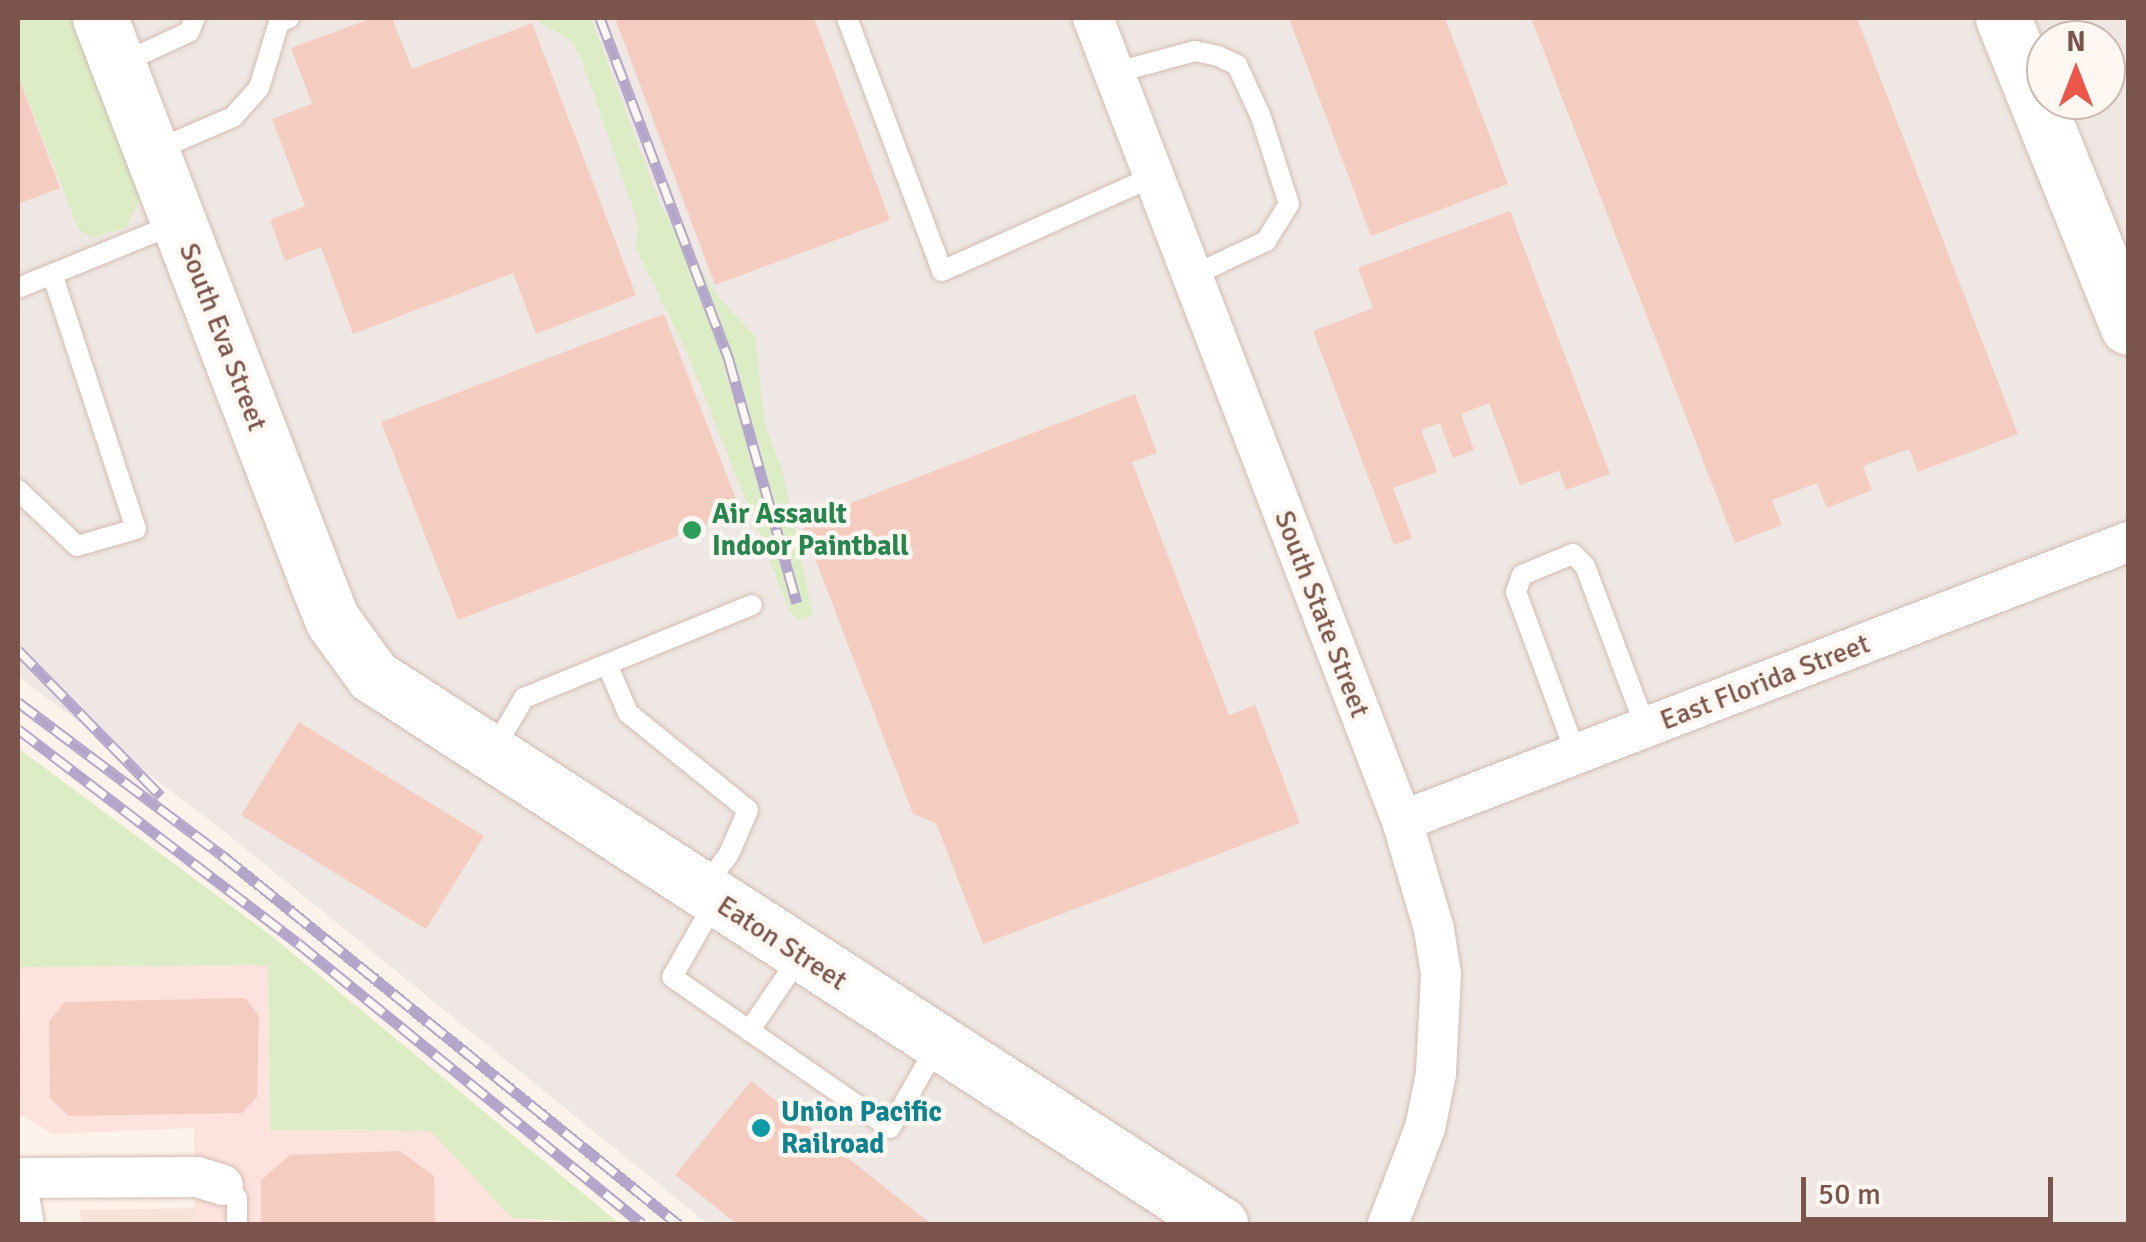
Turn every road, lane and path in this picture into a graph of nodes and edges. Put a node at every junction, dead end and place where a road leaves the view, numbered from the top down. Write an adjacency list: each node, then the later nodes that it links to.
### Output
1 (195, 18): 6 (lane)
2 (289, 18): 8 (lane)
3 (847, 18): 9 (lane)
4 (1092, 18): 7 (street, South State Street)
5 (2003, 18): 14 (street)
6 (109, 41): 8 (street, South Eva Street)
7 (1114, 72): 9 (street, South State Street); 12 (lane)
8 (152, 152): 10 (street, South Eva Street)
9 (1154, 176): 12 (street, South State Street)
10 (179, 222): 11 (lane); 18 (street, South Eva Street)
11 (52, 274): 13 (lane); 15 (lane)
12 (1192, 276): 23 (street, South State Street)
13 (18, 288)
14 (2128, 327)
15 (18, 490)
16 (2128, 542): 20 (street, East Florida Street)
17 (752, 605): 19 (lane)
18 (352, 653): 21 (street, Eaton Street)
19 (607, 664): 21 (lane); 24 (lane)
20 (1646, 728): 22 (street, East Florida Street); 22 (lane)
21 (491, 754): 24 (street, Eaton Street)
22 (1576, 754): 23 (street, East Florida Street)
23 (1402, 821): 34 (street, South State Street)
24 (709, 896): 25 (street, Eaton Street); 26 (lane)
25 (801, 956): 26 (lane); 27 (street, Eaton Street)
26 (749, 1031): 27 (lane)
27 (938, 1044): 33 (street, Eaton Street)
28 (18, 1178): 29 (street)
29 (224, 1186): 32 (lane)
30 (18, 1191): 31 (street)
31 (24, 1224)
32 (238, 1224)
33 (1220, 1224)
34 (1388, 1224)

